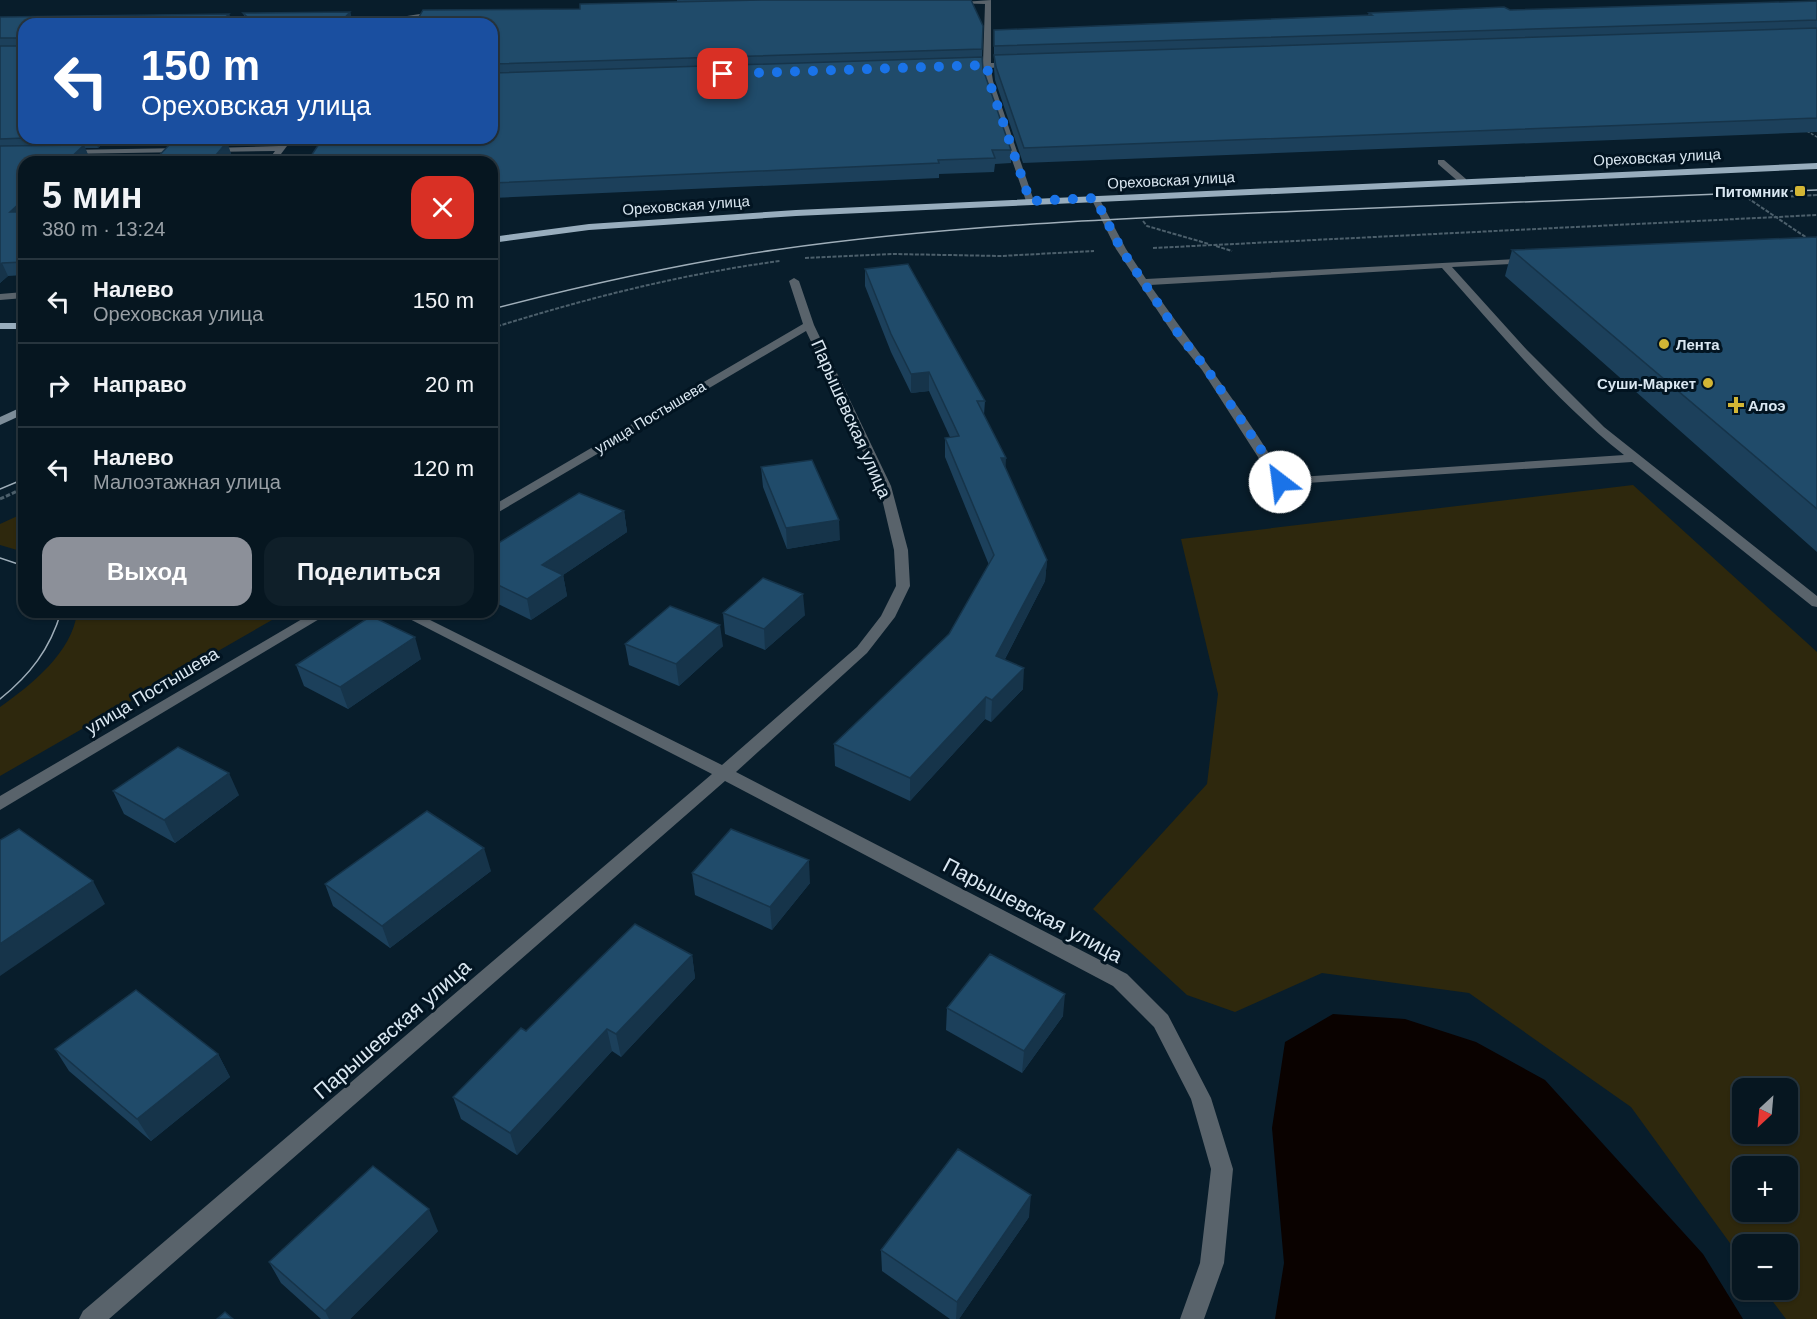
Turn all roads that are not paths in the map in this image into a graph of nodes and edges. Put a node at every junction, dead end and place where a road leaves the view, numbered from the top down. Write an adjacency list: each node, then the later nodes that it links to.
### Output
1 (988, 1): 2 (street); 6 (street)
2 (941, 3)
3 (448, 13): 4 (street)
4 (407, 18)
5 (1022, 64): 6 (street)
6 (987, 65): 7 (street); 18 (street)
7 (954, 66)
8 (285, 144): 9 (street)
9 (281, 148): 11 (street); 13 (street)
10 (188, 150): 12 (street)
11 (199, 150)
12 (59, 153)
13 (275, 156)
14 (1441, 162): 16 (street)
15 (1817, 166): 16 (main road, Ореховская улица)
16 (1463, 181): 17 (main road, Ореховская улица)
17 (1095, 198): 18 (main road, Ореховская улица); 23 (street)
18 (1030, 201): 19 (main road, Ореховская улица)
19 (498, 239)
20 (1537, 259): 21 (street)
21 (1444, 264): 23 (street); 31 (street)
22 (794, 281): 26 (street, Парышевская улица)
23 (1143, 282): 31 (street)
24 (18, 296): 25 (street)
25 (0, 297)
26 (809, 325): 32 (street, улица Постышева); 36 (street, Парышевская улица)
27 (0, 326): 28 (main road)
28 (18, 326)
29 (18, 412): 30 (main road)
30 (0, 420)
31 (1633, 458): 33 (street)
32 (498, 508)
33 (1817, 603)
34 (314, 618): 37 (street, улица Постышева)
35 (415, 618): 36 (street, Парышевская улица)
36 (724, 773): 38 (street, Парышевская улица); 39 (street, Парышевская улица)
37 (0, 804)
38 (91, 1319)
39 (1192, 1319)

